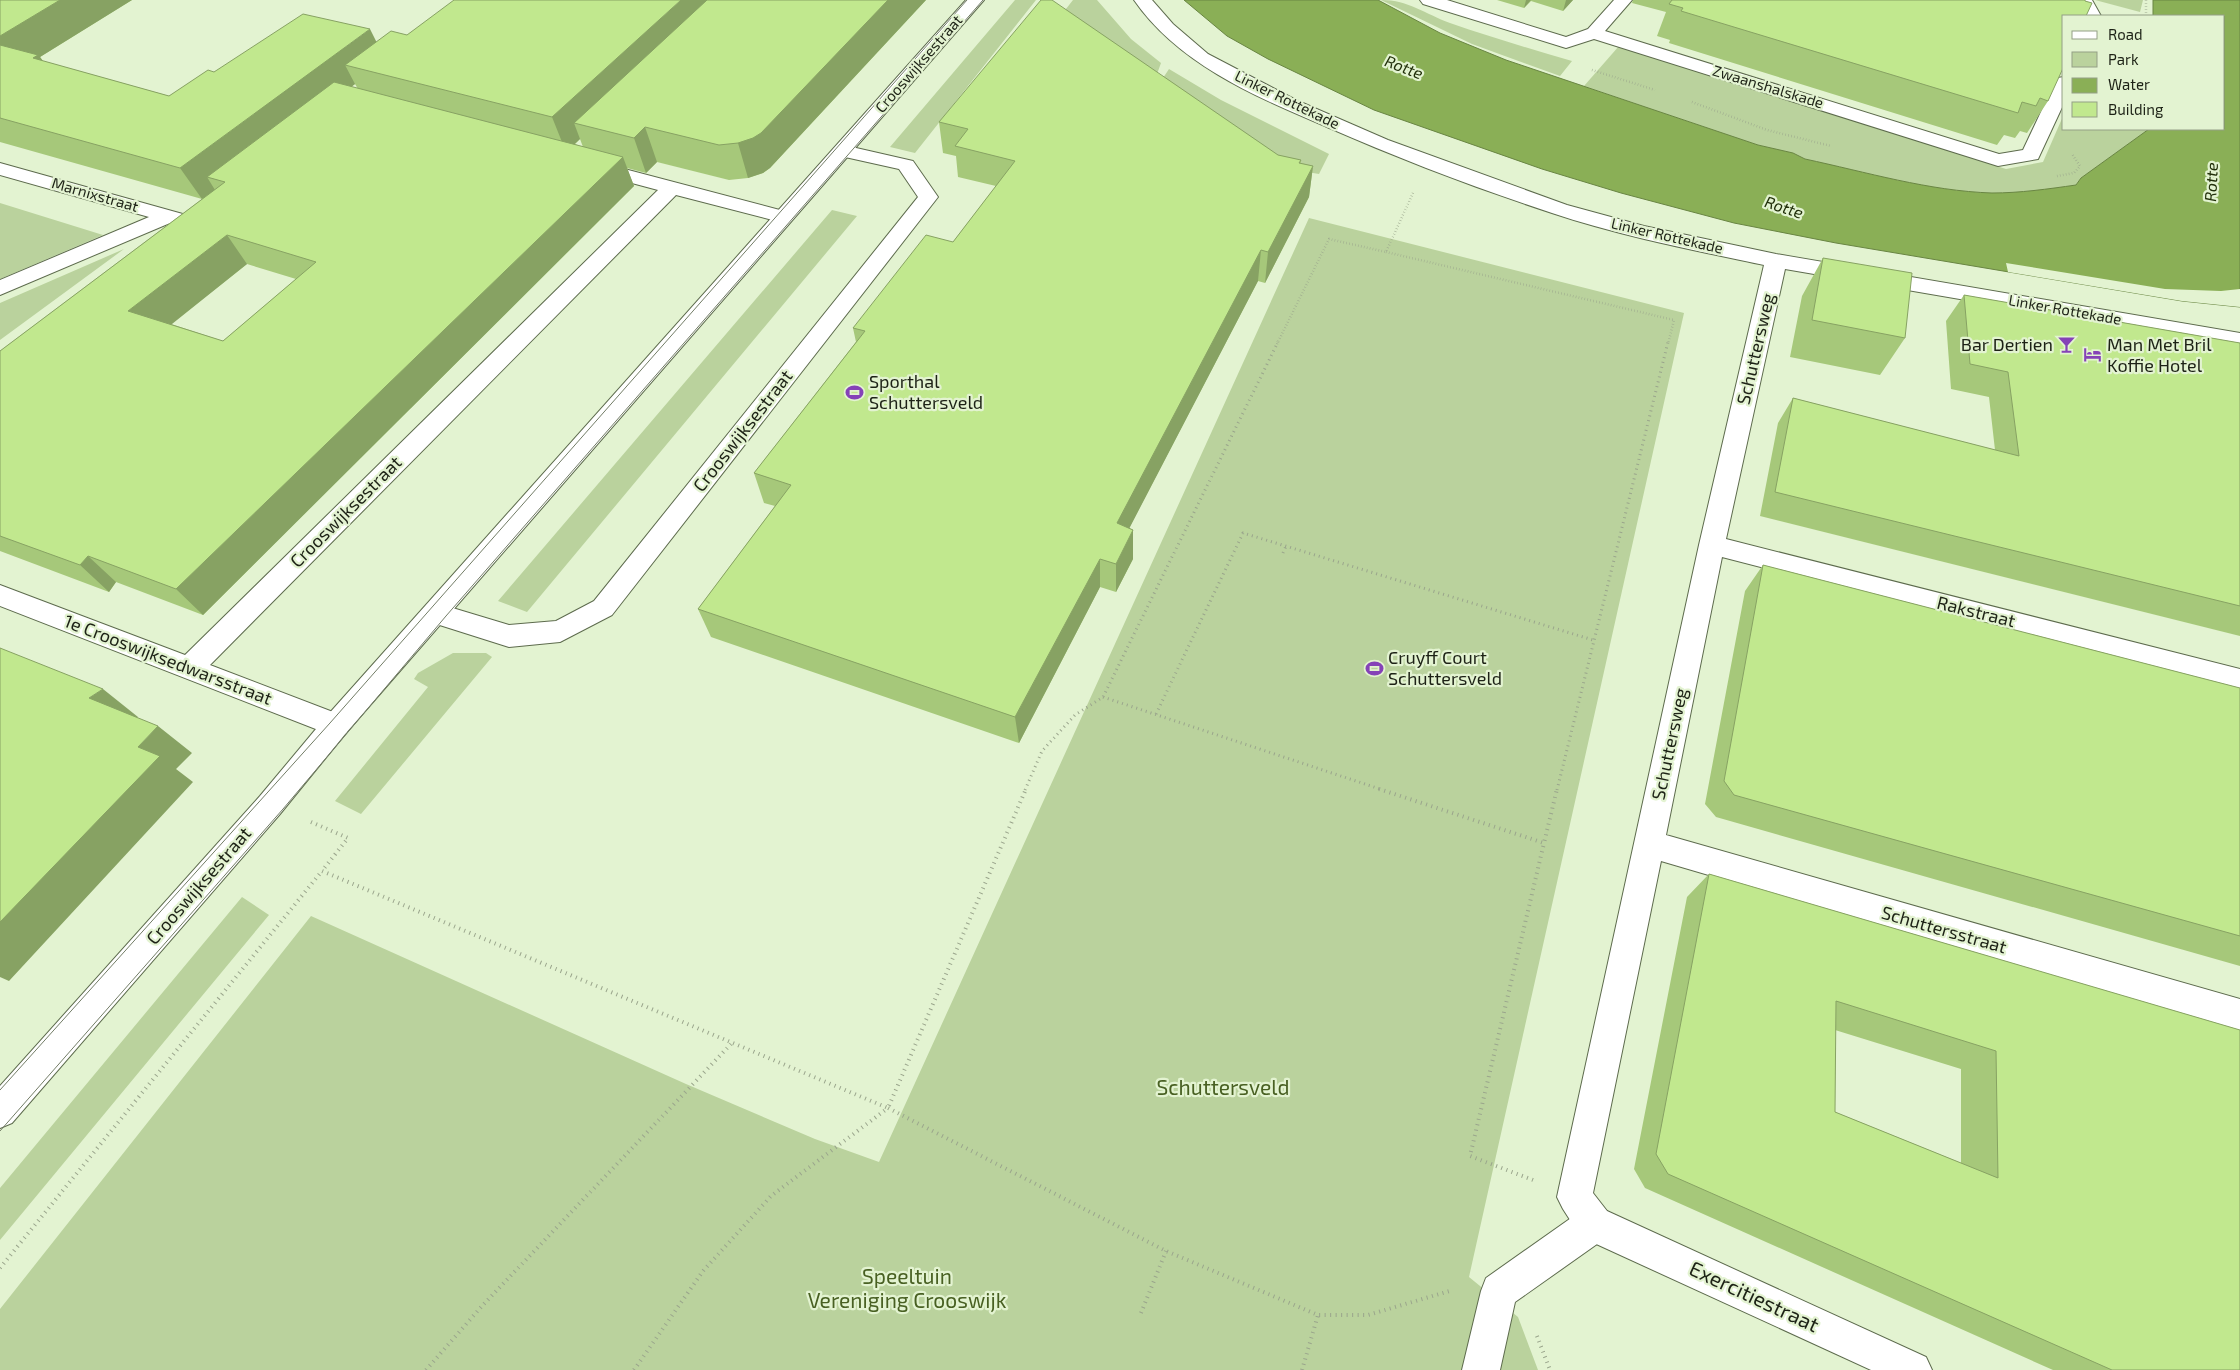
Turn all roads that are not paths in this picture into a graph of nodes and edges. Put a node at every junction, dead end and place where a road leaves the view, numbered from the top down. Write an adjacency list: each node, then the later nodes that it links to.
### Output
1 (975, 0): 9 (street, Crooswijksestraat)
2 (1143, 0): 16 (street, Linker Rottekade)
3 (1429, 0): 7 (street)
4 (1623, 0): 7 (street)
5 (2083, 0): 6 (street)
6 (2091, 15)
7 (1594, 33): 8 (street, Zwaanshalskade)
8 (2062, 86)
9 (843, 151): 14 (street, Crooswijksestraat); 21 (street, Crooswijksestraat)
10 (580, 163): 12 (street)
11 (0, 169): 13 (street, Marnixstraat)
12 (672, 187): 14 (street); 22 (street, Crooswijksestraat)
13 (169, 216): 15 (street, Marnixstraat); 17 (street)
14 (784, 217): 21 (street, Crooswijksestraat)
15 (166, 240)
16 (1776, 261): 18 (street, Linker Rottekade); 19 (street, Schuttersweg)
17 (0, 288)
18 (2240, 340)
19 (1712, 545): 23 (street, Rakstraat); 25 (street, Schuttersweg)
20 (0, 595): 22 (street, 1e Crooswijksedwarsstraat)
21 (436, 614): 24 (street, Crooswijksestraat)
22 (190, 667): 24 (street, 1e Crooswijksedwarsstraat)
23 (2240, 680)
24 (336, 725): 27 (street, Crooswijksestraat)
25 (1649, 844): 26 (street, Schuttersstraat); 28 (street, Schuttersweg)
26 (2240, 1015)
27 (0, 1112)
28 (1585, 1210): 29 (street); 30 (street, Exercitiestraat)
29 (1481, 1370)
30 (1913, 1370)

